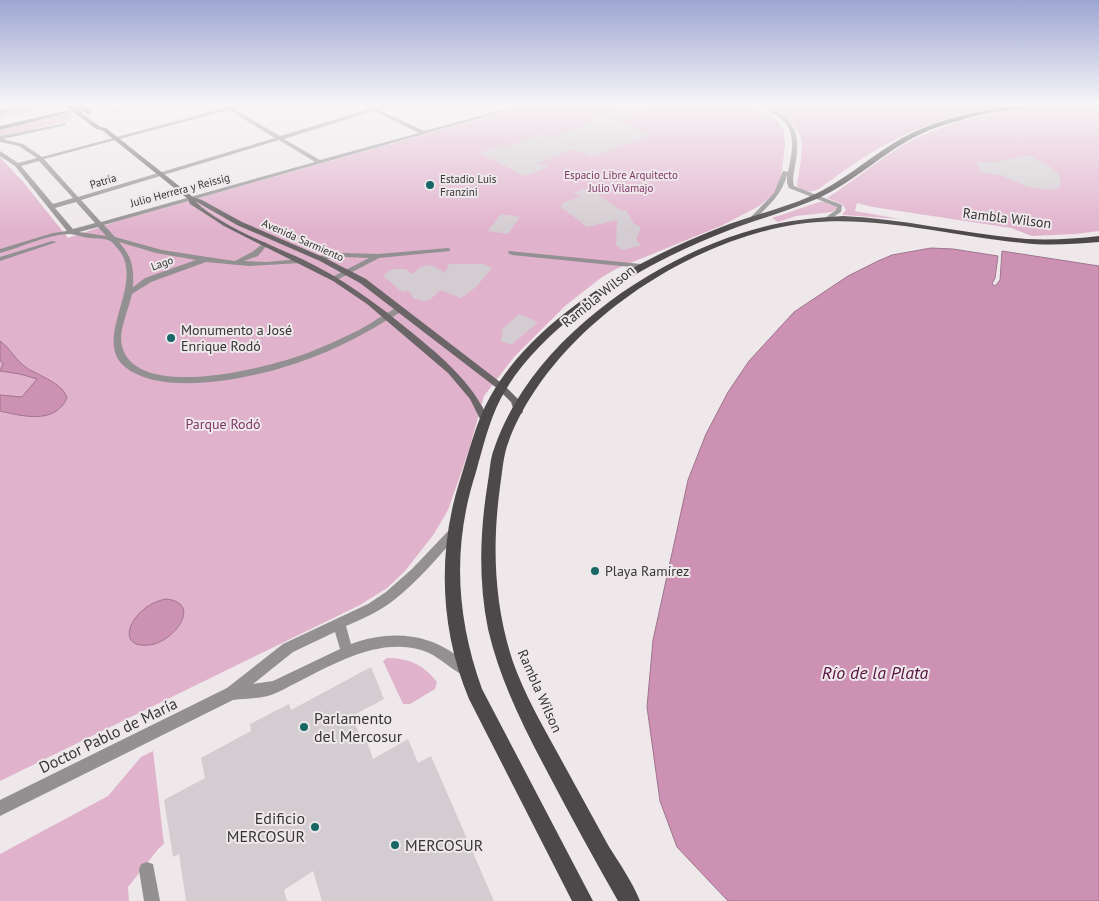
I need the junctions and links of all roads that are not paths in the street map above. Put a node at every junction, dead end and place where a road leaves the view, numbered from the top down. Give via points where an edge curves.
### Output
1 (25, 147) edge
2 (86, 147) edge
3 (126, 147) edge
4 (249, 147) edge
5 (294, 147) edge
6 (373, 147) edge
7 (790, 147) edge
8 (796, 147) edge
9 (895, 147) edge
10 (0, 153) edge
11 (41, 159) junction
12 (319, 162) junction
13 (17, 166) junction
14 (161, 174) junction
15 (816, 197) junction
16 (192, 198) junction
17 (77, 199) junction
18 (51, 207) junction
19 (752, 219) junction
20 (827, 219) junction
21 (98, 224) junction
22 (72, 232) junction
23 (111, 239) junction
24 (1099, 239) edge
25 (264, 244) junction
26 (448, 250) dead end
27 (0, 251) edge
28 (512, 253) dead end
29 (378, 256) junction
30 (207, 258) junction
31 (318, 258) junction
32 (0, 259) edge
33 (301, 261) junction
34 (234, 262) junction
35 (641, 266) junction
36 (347, 272) junction
37 (335, 279) junction
38 (128, 293) junction
39 (401, 309) junction
40 (387, 316) junction
41 (502, 387) junction
42 (518, 412) junction
43 (485, 421) junction
44 (454, 532) junction
45 (339, 623) junction
46 (347, 652) junction
47 (467, 670) junction
48 (232, 693) junction
49 (0, 808) edge
50 (147, 870) dead end
51 (152, 901) edge
52 (583, 901) edge
53 (630, 901) edge

1 - 11 street
2 - 11 street
3 - 14 street, Avenida Sarmiento
4 - 14 street, Patria
5 - 12 street
6 - 12 street, Julio Herrera y Reissig
7 - 19 street via 782,187
8 - 15 street via 791,187
9 - 15 main road, Rambla Wilson
10 - 13 street
11 - 13 street
11 - 17 street
12 - 16 street, Julio Herrera y Reissig
13 - 18 street
14 - 16 street, Avenida Sarmiento
14 - 17 street, Patria
15 - 19 main road, Rambla Wilson
15 - 20 street via 840,206 839,211
16 - 21 street, Julio Herrera y Reissig
16 - 25 street, Avenida Sarmiento via 192,203 207,215
16 - 31 street, Avenida Sarmiento via 244,226
17 - 18 street, Patria
17 - 21 street
18 - 22 street
19 - 35 main road, Rambla Wilson
20 - 24 main road, Rambla Wilson via 874,219 1033,242
20 - 42 main road, Rambla Wilson via 778,226 728,241 675,264 638,286 596,318 560,352
21 - 22 street, Julio Herrera y Reissig
21 - 23 street
22 - 23 street
22 - 27 street, Julio Herrera y Reissig
22 - 32 street, Julio Herrera y Reissig via 60,240
23 - 30 street via 162,252
23 - 38 street via 126,254 130,267
25 - 33 street, Avenida Sarmiento
25 - 34 street via 255,254
26 - 29 street
28 - 35 street
29 - 31 street
29 - 36 street
30 - 34 street
30 - 38 street, Lago via 148,280
31 - 36 street, Avenida Sarmiento
33 - 34 street
33 - 37 street, Avenida Sarmiento
35 - 41 main road, Rambla Wilson via 591,297 517,367
36 - 37 street
36 - 39 street, Avenida Sarmiento
37 - 40 street, Avenida Sarmiento
38 - 40 street via 117,332 118,347 126,364 144,375 175,380 202,380 291,362 353,336
39 - 40 street
39 - 41 street, Avenida Sarmiento
40 - 43 street, Avenida Sarmiento via 464,383 477,401
41 - 42 street, Avenida Sarmiento via 515,401
41 - 43 main road, Rambla Wilson
42 - 53 main road, Rambla Wilson via 500,449 487,542 491,601 501,648 527,714
43 - 44 main road, Rambla Wilson
44 - 45 street, Doctor Pablo de María via 390,596
44 - 47 main road, Rambla Wilson via 453,587 459,640
45 - 46 street
45 - 48 street, Doctor Pablo de María via 288,648
46 - 47 street, Doctor Pablo de María via 373,642 398,639 430,647
46 - 48 street, Doctor Pablo de María via 269,688
47 - 52 main road, Rambla Wilson via 475,693
48 - 49 street, Doctor Pablo de María
50 - 51 street

